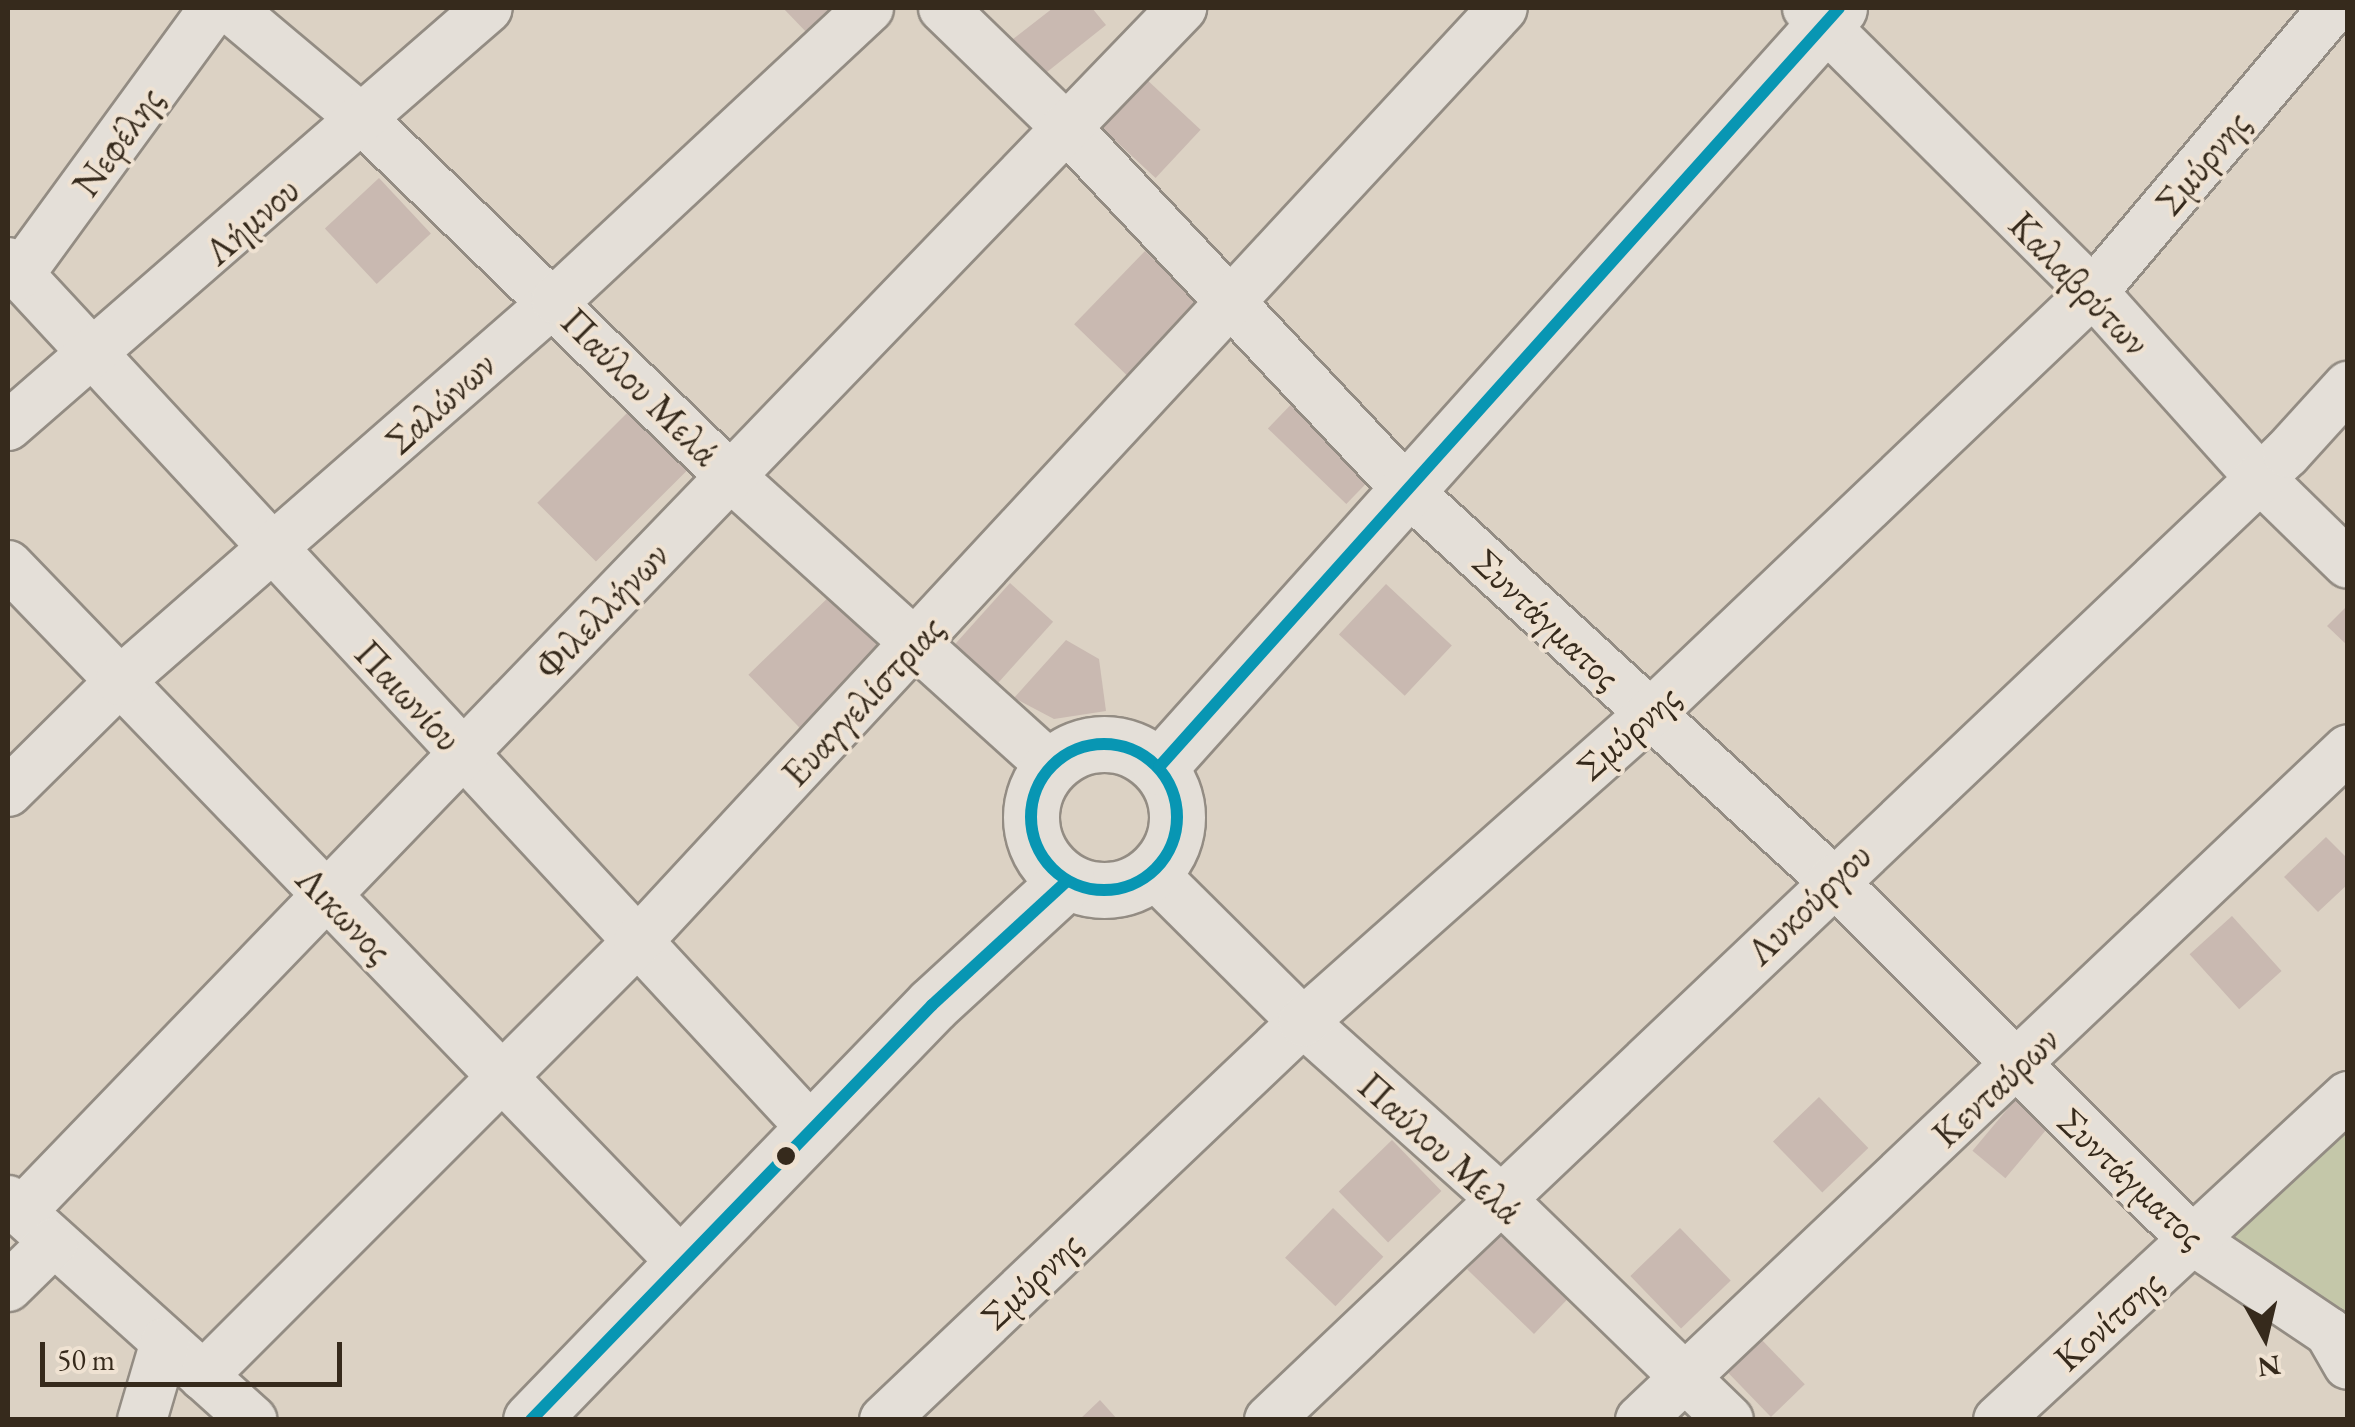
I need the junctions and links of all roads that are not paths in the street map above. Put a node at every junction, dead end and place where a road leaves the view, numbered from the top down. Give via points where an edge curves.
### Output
1 (214, 8) edge
2 (230, 8) edge
3 (488, 8) edge
4 (868, 8) edge
5 (944, 8) edge
6 (1182, 8) edge
7 (1503, 8) edge
8 (2333, 8) edge
9 (1823, 13) edge
10 (364, 121) junction
11 (1066, 128) junction
12 (13, 268) edge
13 (2093, 292) junction
14 (556, 300) junction
15 (1227, 303) junction
16 (95, 356) junction
17 (2348, 386) edge
18 (8, 426) edge
19 (730, 476) junction
20 (2259, 477) junction
21 (1406, 490) junction
22 (275, 550) junction
23 (2348, 564) edge
24 (8, 566) edge
25 (914, 644) junction
26 (120, 681) junction
27 (1650, 714) junction
28 (2348, 749) edge
29 (464, 754) junction
30 (1050, 765) junction
31 (1159, 768) junction
32 (8, 792) edge
33 (1154, 874) junction
34 (1832, 880) junction
35 (1068, 881) junction
36 (326, 895) junction
37 (638, 941) junction
38 (1302, 1022) junction
39 (2015, 1068) junction
40 (505, 1079) junction
41 (2348, 1096) edge
42 (811, 1128) junction
43 (1504, 1202) junction
44 (27, 1218) edge
45 (2195, 1242) junction
46 (682, 1262) junction
47 (8, 1287) edge
48 (166, 1342) junction
49 (2348, 1365) edge
50 (203, 1376) junction
51 (1685, 1378) junction
52 (142, 1420) edge
53 (252, 1420) edge
54 (530, 1420) edge
55 (884, 1420) edge
56 (1268, 1420) edge
57 (1640, 1420) edge
58 (1729, 1420) edge
59 (1998, 1420) edge

1 - 12 street, Νεφέλης
2 - 10 street, Παύλου Μελά
3 - 10 street, Λήμνου
4 - 14 street, Σαλώνων
5 - 11 street, Συντάγματος
6 - 11 street, Φιλελλήνων
7 - 15 street, Ευαγγελίστριας
8 - 13 street, Σμύρνης
9 - 13 street, Καλαβρύτων
9 - 21 street
10 - 14 street, Παύλου Μελά
10 - 16 street, Λήμνου
11 - 15 street, Συντάγματος
11 - 19 street, Φιλελλήνων
12 - 16 street, Παιωνίου
13 - 20 street, Καλαβρύτων
13 - 27 street, Σμύρνης
14 - 19 street, Παύλου Μελά
14 - 22 street, Σαλώνων
15 - 21 street, Συντάγματος
15 - 25 street, Ευαγγελίστριας
16 - 18 street, Λήμνου
16 - 22 street, Παιωνίου
17 - 20 street, Λυκούργου
19 - 25 street, Παύλου Μελά
19 - 29 street, Φιλελλήνων
20 - 23 street, Καλαβρύτων
20 - 34 street, Λυκούργου
21 - 27 street, Συντάγματος
21 - 31 street
22 - 26 street, Σαλώνων
22 - 29 street, Παιωνίου
24 - 26 street, Λικωνος
25 - 30 street, Παύλου Μελά
25 - 37 street, Ευαγγελίστριας
26 - 32 street, Σαλώνων
26 - 36 street, Λικωνος
27 - 34 street, Συντάγματος
27 - 38 street, Σμύρνης
28 - 39 street, Κενταύρων
29 - 36 street, Φιλελλήνων
29 - 37 street, Παιωνίου
30 - 31 street via 1070,751 1105,744 1140,752
30 - 35 street via 1032,794 1030,828 1042,859
31 - 33 street via 1171,786 1176,827
33 - 35 street via 1106,891
33 - 38 street, Παύλου Μελά
34 - 39 street, Συντάγματος
34 - 43 street, Λυκούργου
35 - 42 street
36 - 40 street, Λικωνος
36 - 44 street, Φιλελλήνων
37 - 40 street, Ευαγγελίστριας
37 - 42 street, Παιωνίου
38 - 43 street, Παύλου Μελά
38 - 55 street, Σμύρνης
39 - 45 street, Συντάγματος
39 - 51 street, Κενταύρων
40 - 46 street, Λικωνος
40 - 50 street, Ευαγγελίστριας
41 - 45 street, Κονίτσης
42 - 46 street
43 - 51 street, Παύλου Μελά
43 - 56 street, Λυκούργου
44 - 47 street, Φιλελλήνων
44 - 48 street
45 - 49 street, Συντάγματος via 2329,1332
45 - 59 street, Κονίτσης
46 - 54 street
48 - 50 street
48 - 52 street
50 - 53 street
51 - 57 street, Κενταύρων
51 - 58 street, Παύλου Μελά

